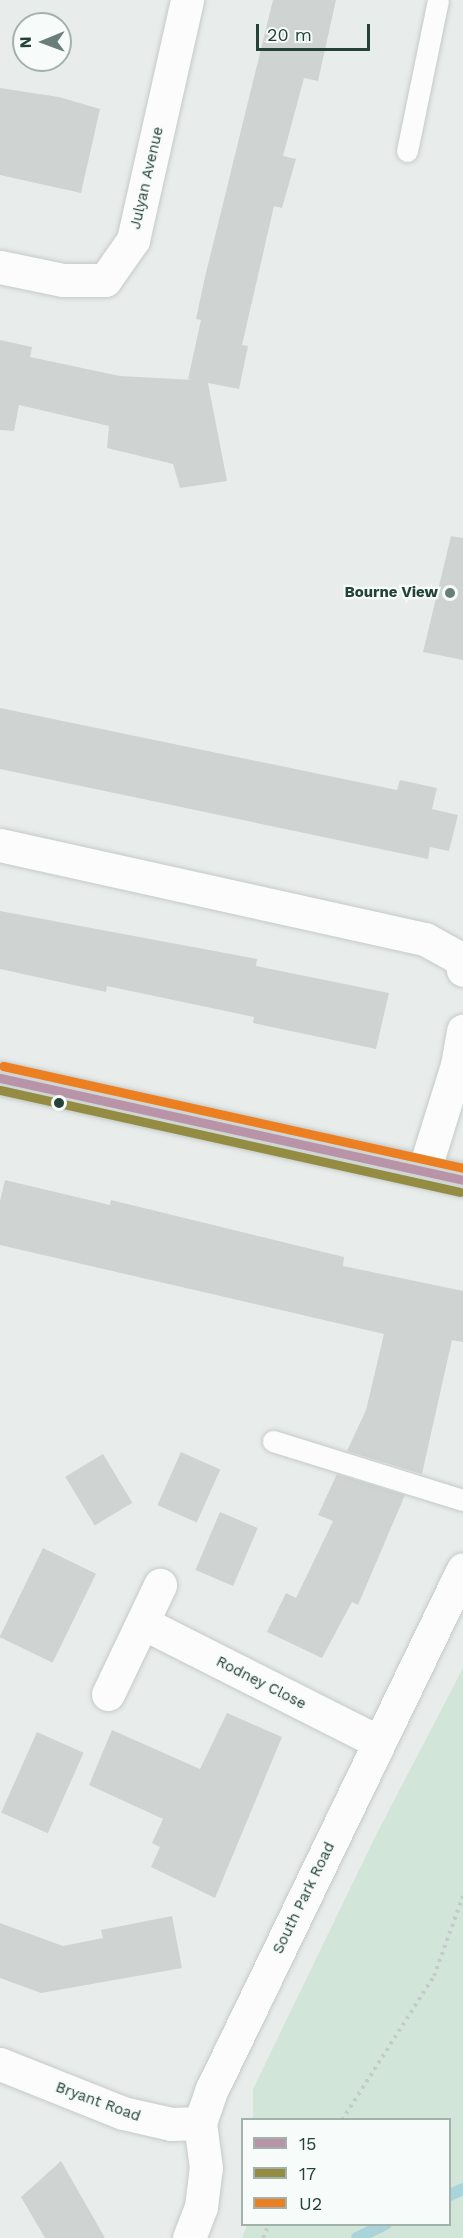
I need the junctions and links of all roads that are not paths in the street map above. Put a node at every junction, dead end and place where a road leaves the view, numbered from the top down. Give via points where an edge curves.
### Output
1 (187, 0) edge
2 (438, 0) edge
3 (407, 151) dead end
4 (0, 267) edge
5 (0, 845) edge
6 (462, 962) edge
7 (463, 1032) edge
8 (460, 1065) edge
9 (0, 1078) edge
10 (424, 1171) junction
11 (463, 1180) edge
12 (273, 1441) dead end
13 (463, 1500) edge
14 (463, 1569) edge
15 (160, 1585) dead end
16 (142, 1623) junction
17 (108, 1694) dead end
18 (379, 1742) junction
19 (0, 2064) edge
20 (200, 2123) junction
21 (189, 2238) edge

1 - 4 street, Julyan Avenue via 133,240 122,256 105,280 63,280
2 - 3 lane
5 - 6 street via 425,939
7 - 8 street
8 - 10 street
9 - 10 main road
10 - 11 main road
12 - 13 lane
14 - 18 street, South Park Road
15 - 16 street
16 - 17 street
16 - 18 street, Rodney Close
18 - 20 street, South Park Road via 212,2089
19 - 20 street, Bryant Road via 123,2114 171,2124
20 - 21 street, South Park Road via 206,2168 201,2207

